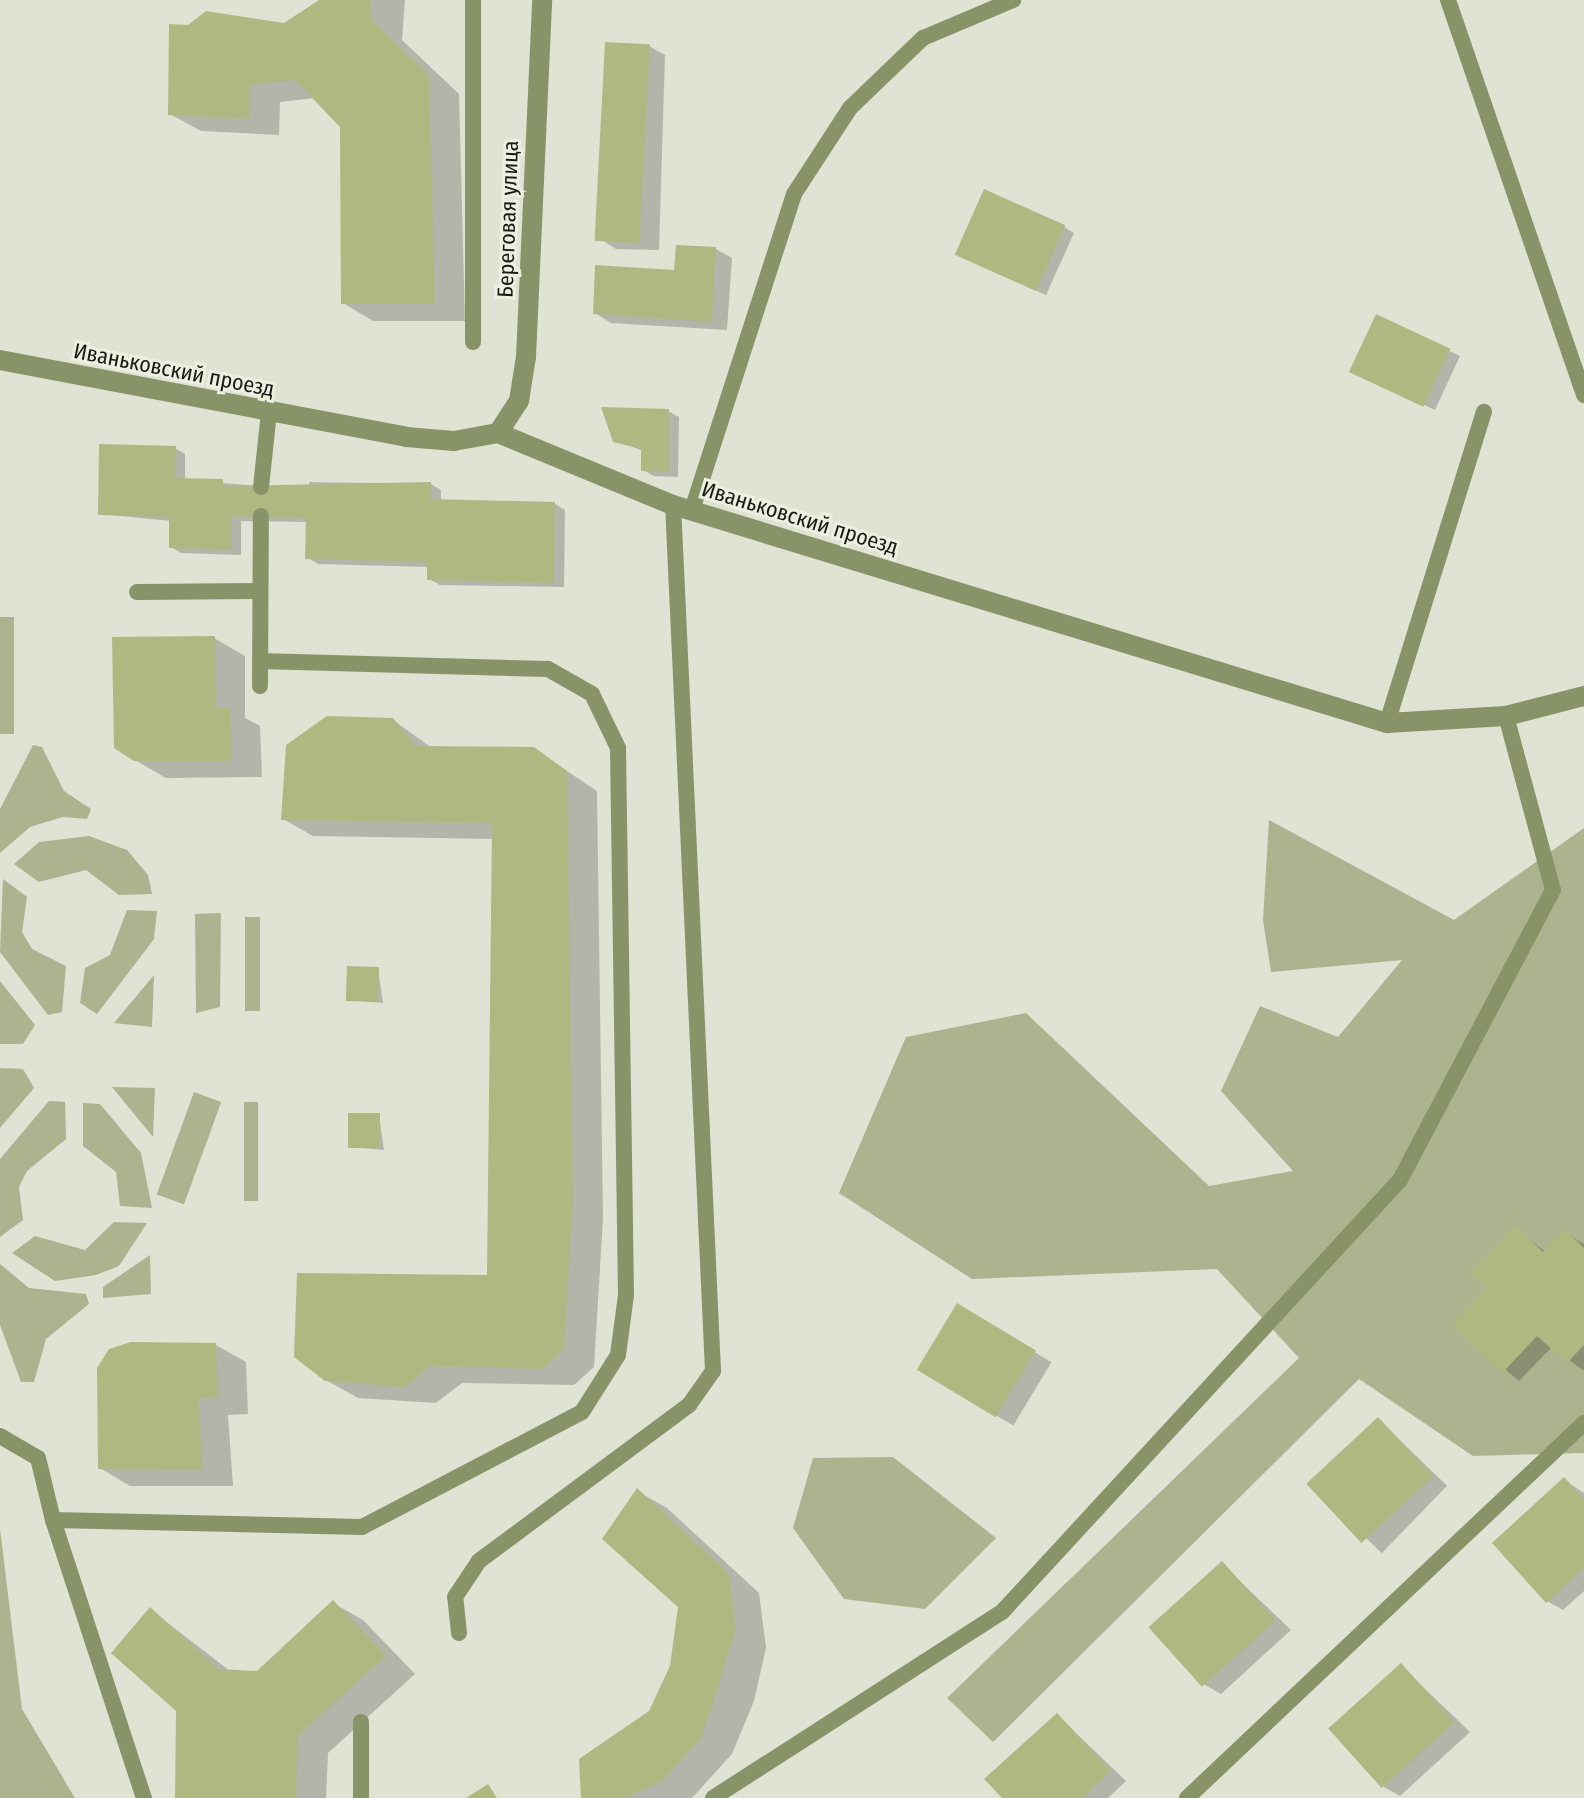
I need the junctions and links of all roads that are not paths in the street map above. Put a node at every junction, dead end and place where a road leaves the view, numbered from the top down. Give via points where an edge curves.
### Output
1 (473, 0) edge
2 (542, 0) edge
3 (1013, 0) edge
4 (1448, 0) edge
5 (473, 342) dead end
6 (0, 360) edge
7 (1584, 395) edge
8 (269, 412) junction
9 (1484, 412) dead end
10 (498, 433) junction
11 (261, 487) dead end
12 (682, 508) junction
13 (261, 516) dead end
14 (260, 591) junction
15 (137, 592) dead end
16 (260, 661) junction
17 (260, 686) dead end
18 (1584, 696) edge
19 (1506, 716) junction
20 (1387, 723) junction
21 (1584, 1423) edge
22 (0, 1436) edge
23 (53, 1520) junction
24 (459, 1633) dead end
25 (361, 1722) dead end
26 (144, 1798) edge
27 (361, 1798) edge
28 (713, 1798) edge
29 (1187, 1798) edge

1 - 5 lane
2 - 10 street, Береговая улица via 526,357 519,401
3 - 12 lane via 923,38 850,108 794,194
4 - 7 lane
6 - 8 street, Иваньковский проезд
8 - 10 street, Иваньковский проезд via 406,437 454,441
8 - 11 lane
9 - 20 lane
10 - 12 street, Иваньковский проезд
12 - 20 street, Иваньковский проезд
12 - 24 lane via 713,1371 689,1405 479,1561 455,1597
13 - 14 lane
14 - 15 lane
14 - 16 lane
16 - 17 lane
16 - 23 lane via 548,669 592,694 618,748 626,1295 618,1355 582,1412 362,1527
18 - 19 street, Иваньковский проезд
19 - 20 street, Иваньковский проезд
19 - 28 lane via 1553,890 1400,1180 1002,1612
21 - 29 lane
22 - 23 lane via 38,1458
23 - 26 lane
25 - 27 lane

